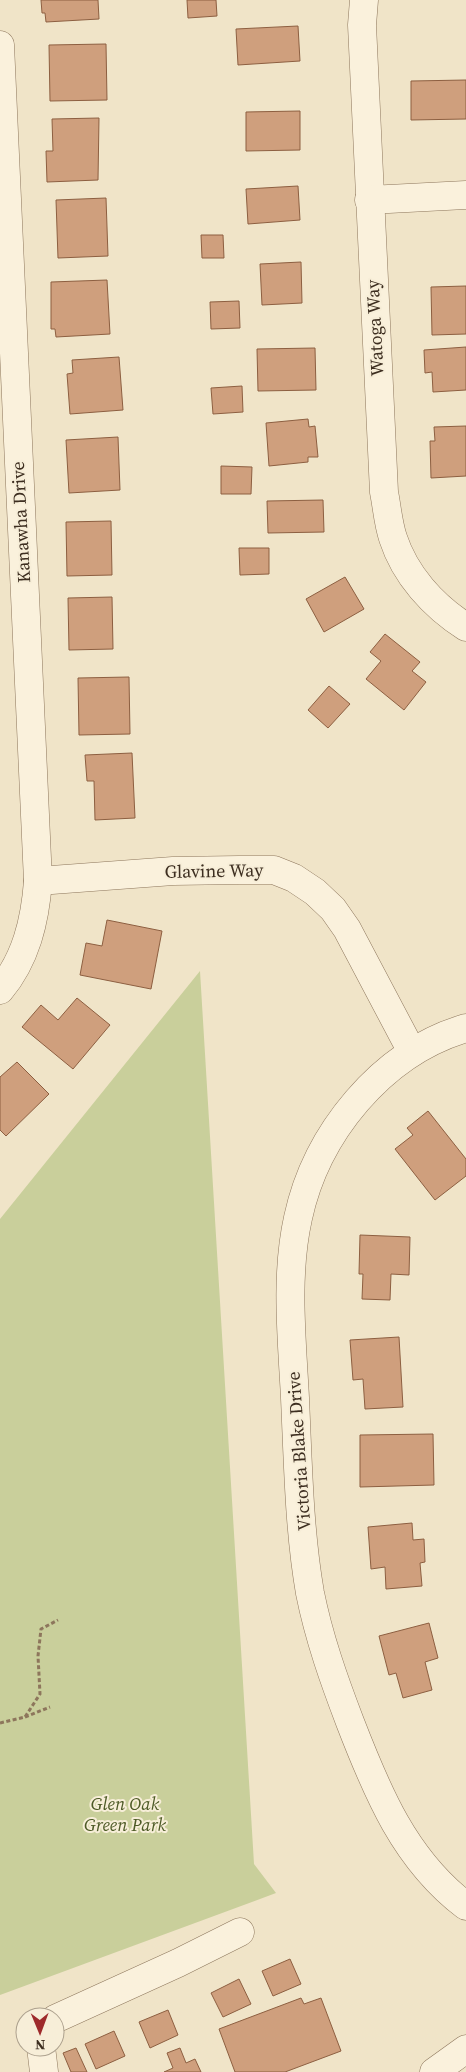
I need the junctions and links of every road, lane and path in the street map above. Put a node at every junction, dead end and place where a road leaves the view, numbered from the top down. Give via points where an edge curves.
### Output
1 (364, 0) edge
2 (0, 45) edge
3 (466, 195) edge
4 (369, 200) junction
5 (466, 626) edge
6 (38, 881) junction
7 (0, 990) edge
8 (466, 1028) edge
9 (412, 1052) junction
10 (58, 1620) dead end
11 (50, 1706) dead end
12 (24, 1717) junction
13 (0, 1723) edge
14 (466, 1906) edge
15 (240, 1932) dead end
16 (65, 2014) edge
17 (466, 2049) edge
18 (42, 2057) edge
19 (44, 2072) edge
20 (434, 2072) edge

1 - 4 street, Watoga Way via 362,24
2 - 6 street, Kanawha Drive
3 - 4 street
4 - 5 street, Watoga Way via 384,492 393,538 432,602
6 - 7 street, Kanawha Drive via 36,914 24,951
6 - 9 street, Glavine Way via 173,871 239,870 274,870 294,878 333,909 347,929
8 - 9 street, Victoria Blake Drive
9 - 14 street, Victoria Blake Drive via 358,1100 336,1128 320,1154 298,1217 291,1284 299,1469 310,1593 329,1668 369,1771 390,1815 425,1867 447,1892
10 - 12 path via 41,1629 38,1656 40,1694
11 - 12 path
12 - 13 path
15 - 16 street
17 - 20 street
18 - 19 street

